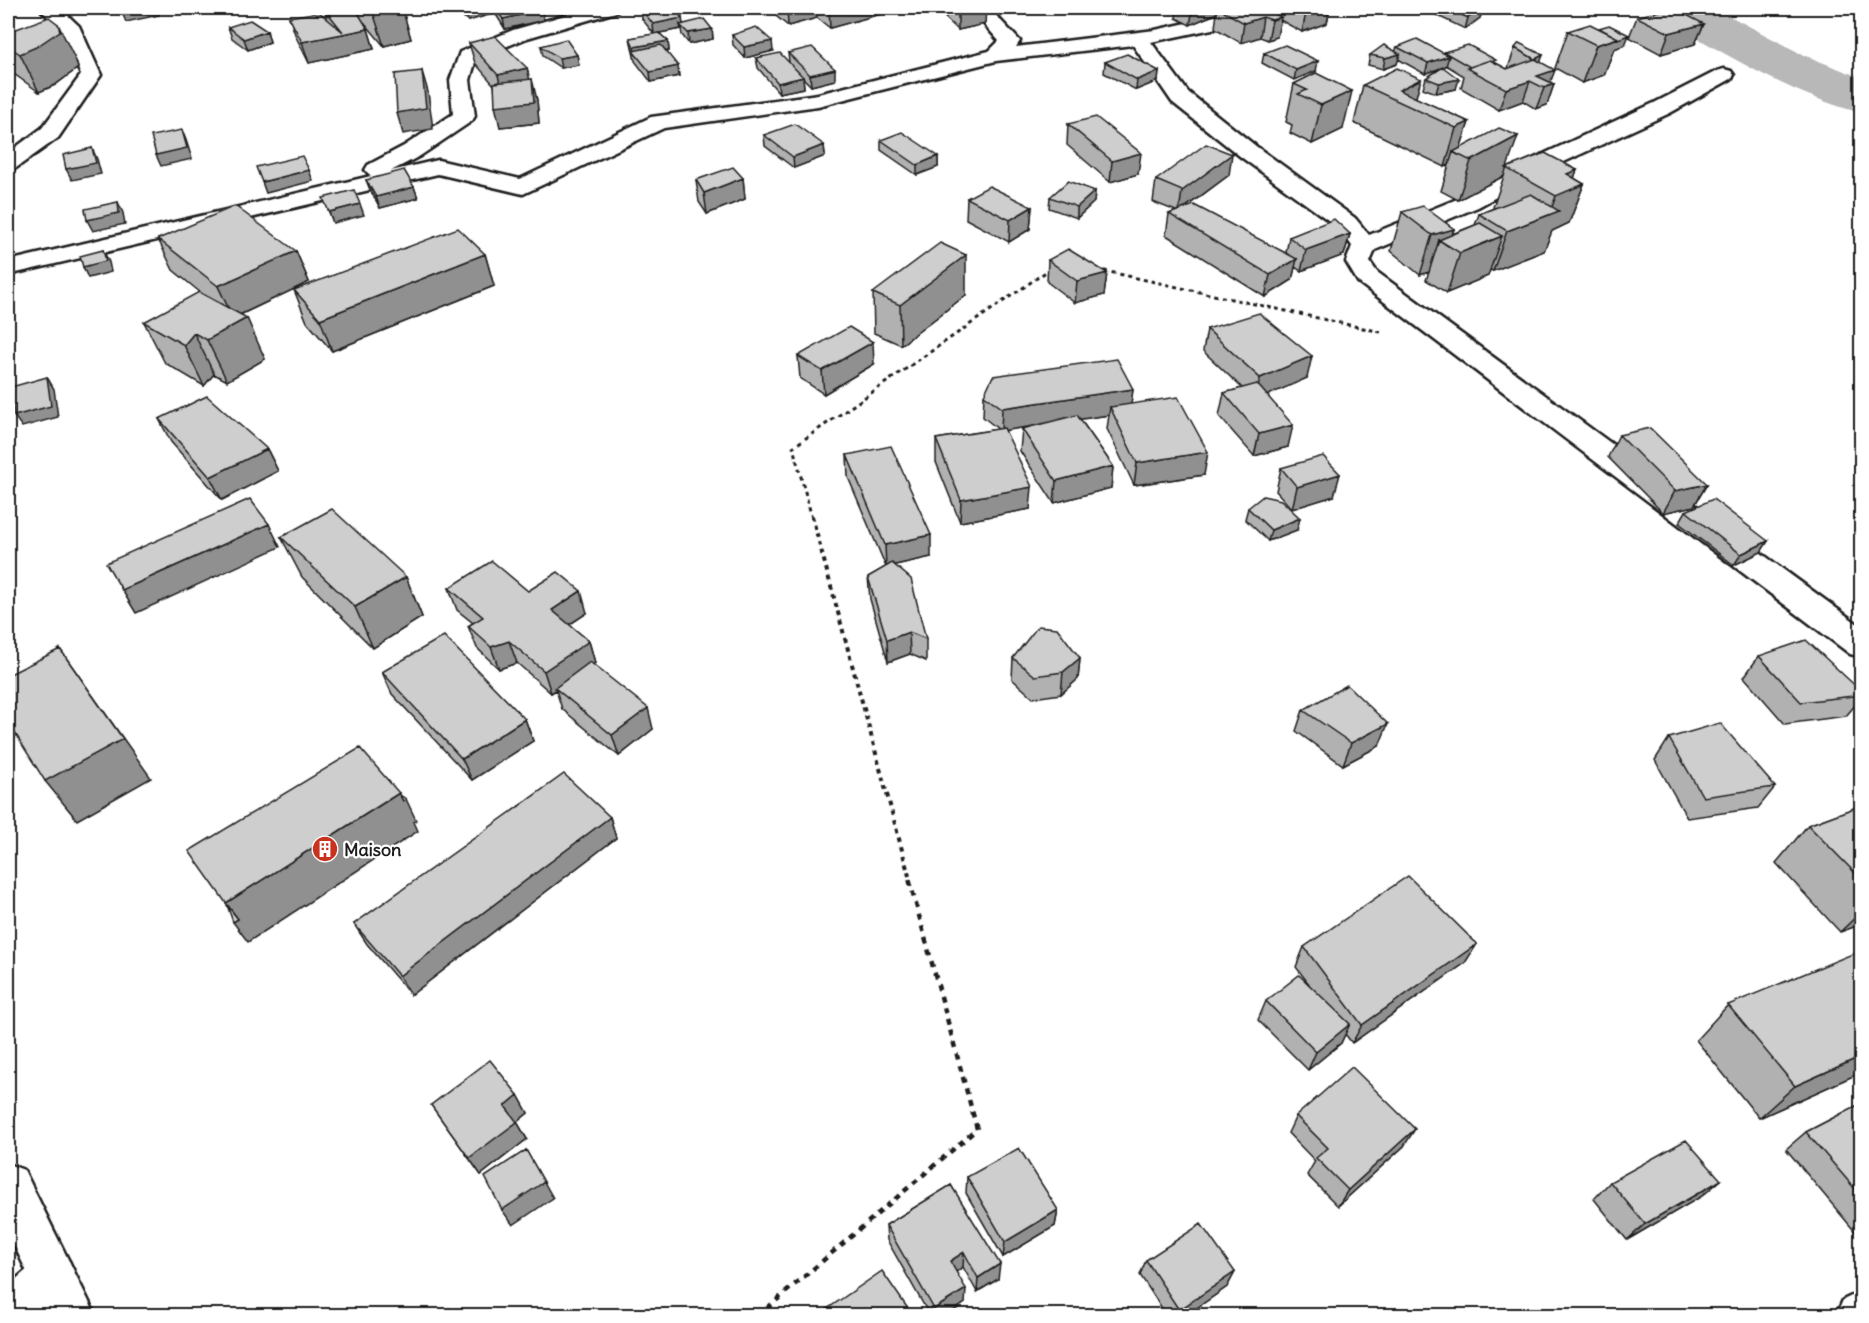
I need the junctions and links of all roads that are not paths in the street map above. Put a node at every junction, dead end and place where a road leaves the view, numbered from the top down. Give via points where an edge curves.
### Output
1 (50, 8) edge
2 (609, 8) edge
3 (979, 8) edge
4 (1257, 8) edge
5 (1138, 38) junction
6 (996, 54) junction
7 (1724, 75) dead end
8 (8, 163) edge
9 (337, 191) junction
10 (1364, 246) junction
11 (8, 268) edge
12 (1862, 645) edge
13 (8, 1186) edge
14 (63, 1296) edge
15 (8, 1316) edge

1 - 8 street via 69,26 91,75 50,133
2 - 9 street via 520,34 467,56 460,80 464,116 412,151
3 - 6 street via 1010,41
4 - 5 street via 1210,24
5 - 6 street
5 - 10 street via 1180,97 1347,224
6 - 9 street via 818,100 659,122 523,187 438,167
7 - 10 street via 1470,202
9 - 11 street
10 - 12 street via 1358,262 1367,277
13 - 14 street
14 - 15 street

